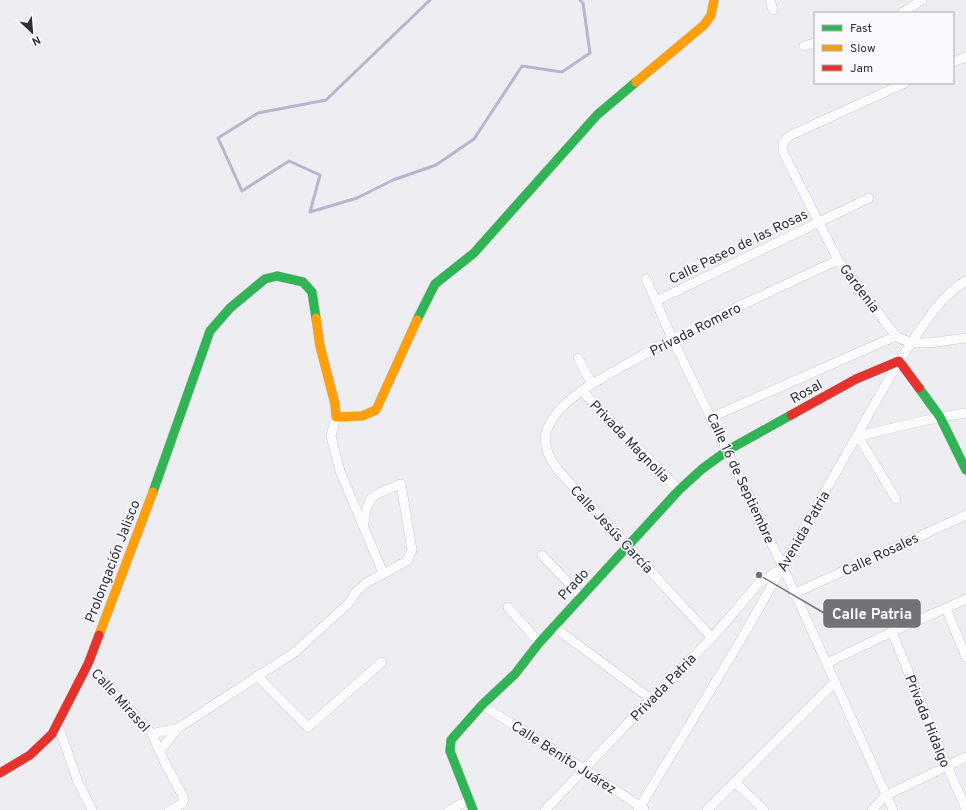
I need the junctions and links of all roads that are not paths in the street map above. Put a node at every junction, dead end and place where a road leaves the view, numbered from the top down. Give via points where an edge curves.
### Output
1 (714, 0) edge
2 (770, 0) edge
3 (922, 0) edge
4 (773, 10) dead end
5 (904, 12) edge
6 (814, 43) edge
7 (804, 46) dead end
8 (966, 57) edge
9 (954, 62) edge
10 (903, 84) edge
11 (869, 198) dead end
12 (819, 224) junction
13 (838, 260) junction
14 (646, 279) dead end
15 (966, 281) edge
16 (656, 301) junction
17 (896, 336) junction
18 (672, 338) junction
19 (966, 338) edge
20 (912, 343) junction
21 (578, 358) dead end
22 (900, 361) junction
23 (592, 384) junction
24 (582, 391) junction
25 (559, 411) joint
26 (966, 413) edge
27 (336, 417) junction
28 (712, 417) junction
29 (940, 417) junction
30 (858, 436) junction
31 (728, 450) junction
32 (966, 470) edge
33 (679, 490) junction
34 (896, 499) dead end
35 (966, 514) edge
36 (364, 523) junction
37 (628, 547) junction
38 (542, 555) dead end
39 (783, 567) junction
40 (383, 573) junction
41 (794, 594) junction
42 (581, 596) junction
43 (966, 599) edge
44 (508, 607) dead end
45 (946, 608) junction
46 (554, 627) junction
47 (892, 632) junction
48 (712, 638) junction
49 (539, 643) junction
50 (966, 656) edge
51 (382, 662) dead end
52 (827, 663) junction
53 (88, 664) junction
54 (257, 676) junction
55 (835, 682) junction
56 (650, 699) junction
57 (482, 705) junction
58 (58, 725) junction
59 (178, 728) junction
60 (152, 734) junction
61 (160, 751) junction
62 (966, 757) edge
63 (946, 766) junction
64 (584, 769) junction
65 (0, 773) edge
66 (735, 782) junction
67 (885, 796) junction
68 (469, 800) junction
69 (641, 809) edge
70 (966, 809) edge
71 (92, 810) edge
72 (169, 810) edge
73 (449, 810) edge
74 (473, 810) edge
75 (545, 810) edge
76 (707, 810) edge
77 (764, 810) edge
78 (872, 810) edge
79 (893, 810) edge

1 - 27 street via 711,15 704,25 597,115 474,252 435,284 376,410 357,417
2 - 4 street
3 - 5 street
6 - 7 street
8 - 9 street
10 - 12 street, Calle Paseo de las Rosas via 789,136 783,143 783,152
11 - 12 street
12 - 13 street, Gardenia
12 - 16 street, Calle Paseo de las Rosas
13 - 17 street, Gardenia
13 - 18 street, Privada Romero
14 - 16 street, Calle 16 de Septiembre
15 - 20 street, Avenida Patria via 944,300
16 - 18 street, Calle 16 de Septiembre
17 - 20 street, Gardenia
17 - 28 street
18 - 23 street, Privada Romero
18 - 28 street, Calle 16 de Septiembre
19 - 20 street
20 - 22 street, Avenida Patria
21 - 23 street
22 - 29 street
22 - 30 street, Avenida Patria
22 - 31 street, Rosal via 856,379
23 - 24 street, Privada Romero
24 - 25 street, Privada Romero
24 - 33 street, Privada Magnolia
25 - 37 street, Calle Jesús García via 549,423 545,436 545,449 550,460
26 - 29 street
27 - 36 street via 331,436 340,471 355,510
27 - 53 street, Prolongación Jalisco via 320,346 312,292 304,282 277,276 265,279 230,308 210,331 147,509
28 - 31 street, Calle 16 de Septiembre
29 - 30 street
29 - 32 street
30 - 34 street
30 - 39 street, Avenida Patria
31 - 33 street, Prado
31 - 39 street, Calle 16 de Septiembre
33 - 37 street, Prado
35 - 41 street, Calle Rosales
36 - 40 street
36 - 40 street via 369,500 376,494 401,484 412,550 407,561
37 - 42 street, Prado
37 - 48 street, Calle Jesús García
38 - 42 street
39 - 41 street, Calle 16 de Septiembre
39 - 48 street, Privada Patria via 758,584
39 - 69 street, Avenida Patria
40 - 54 street via 366,583 348,604 295,652
41 - 52 street, Calle 16 de Septiembre
42 - 46 street, Prado
43 - 45 street
44 - 49 street
45 - 47 street
45 - 50 street
46 - 49 street, Prado
46 - 56 street
47 - 52 street
47 - 63 street, Privada Hidalgo
48 - 56 street, Privada Patria
49 - 57 street, Prado via 514,674
51 - 54 street via 308,727
52 - 55 street, Calle 16 de Septiembre
53 - 58 street, Prolongación Jalisco
53 - 60 street, Calle Mirasol
54 - 59 street
55 - 66 street
55 - 67 street, Calle 16 de Septiembre
56 - 64 street, Privada Patria
57 - 64 street, Calle Benito Juárez
57 - 68 street, Prado via 455,734 450,746 451,757
58 - 65 street, Prolongación Jalisco via 44,744
58 - 71 street via 78,782
59 - 60 street
59 - 61 street
60 - 61 street, Calle Mirasol
61 - 72 street, Calle Mirasol via 183,795 184,802
62 - 63 street
63 - 67 street
63 - 70 street, Privada Hidalgo
64 - 69 street, Calle Benito Juárez
64 - 75 street, Privada Patria
66 - 76 street
66 - 77 street
67 - 78 street
67 - 79 street, Calle 16 de Septiembre
68 - 73 street
68 - 74 street

